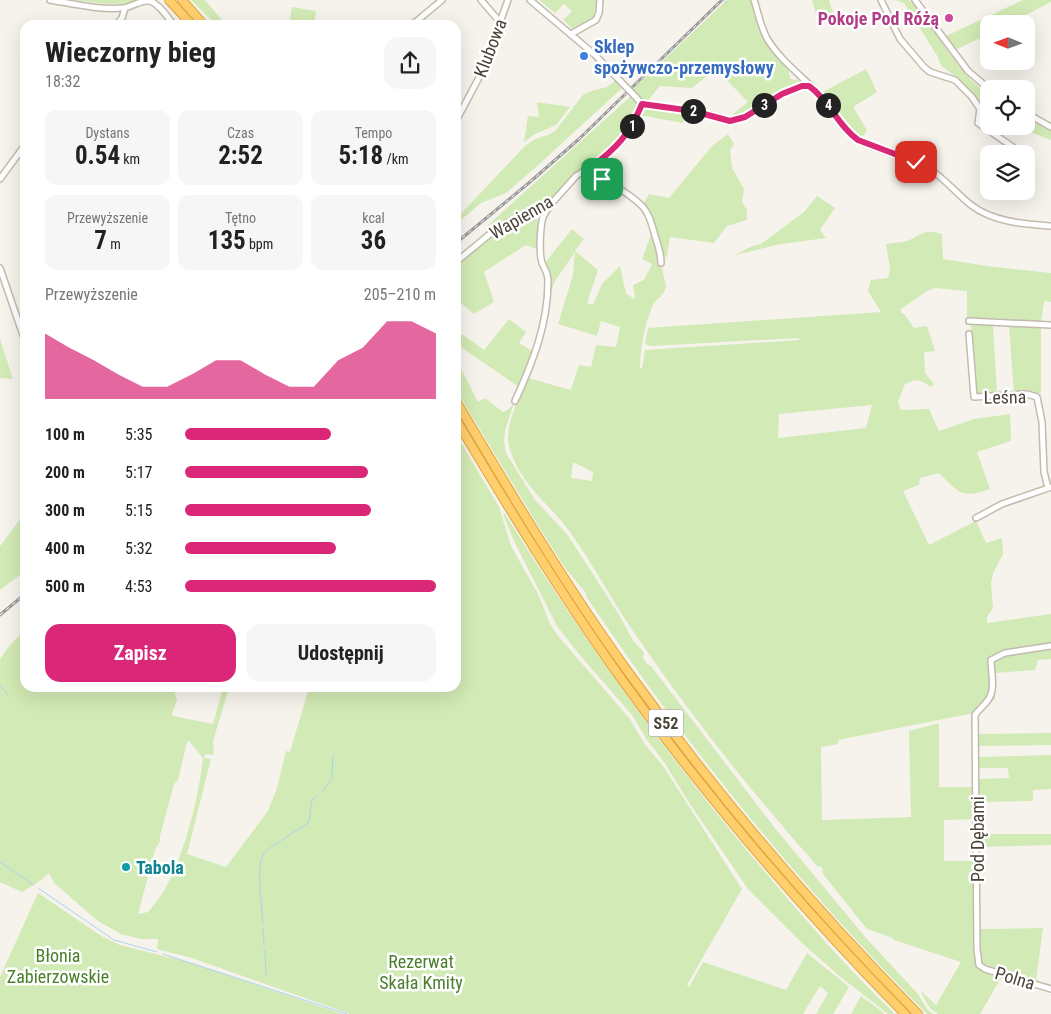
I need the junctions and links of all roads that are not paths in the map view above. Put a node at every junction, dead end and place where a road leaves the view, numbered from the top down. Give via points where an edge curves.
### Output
1 (50, 0) edge
2 (169, 0) edge
3 (182, 0) edge
4 (442, 0) edge
5 (482, 0) edge
6 (508, 0) edge
7 (530, 0) edge
8 (600, 0) edge
9 (754, 0) edge
10 (881, 0) edge
11 (915, 0) edge
12 (125, 8) junction
13 (120, 20) edge
14 (170, 20) edge
15 (187, 20) edge
16 (200, 20) edge
17 (418, 20) edge
18 (500, 22) junction
19 (571, 34) junction
20 (980, 81) edge
21 (809, 86) junction
22 (642, 104) junction
23 (461, 111) edge
24 (1035, 118) edge
25 (1051, 127) edge
26 (1010, 145) edge
27 (20, 152) edge
28 (590, 168) junction
29 (0, 179) edge
30 (551, 204) junction
31 (535, 211) junction
32 (543, 218) junction
33 (1051, 226) edge
34 (461, 258) edge
35 (661, 262) dead end
36 (0, 268) edge
37 (969, 321) dead end
38 (1051, 325) edge
39 (20, 326) edge
40 (969, 334) dead end
41 (515, 401) dead end
42 (461, 409) edge
43 (461, 428) edge
44 (1049, 487) edge
45 (976, 518) dead end
46 (1051, 646) edge
47 (979, 965) joint
48 (1051, 989) edge
49 (905, 1014) edge
50 (918, 1014) edge

1 - 12 street via 95,8
2 - 15 highway
3 - 16 highway
4 - 17 street
5 - 18 street
6 - 18 street, Klubowa
7 - 19 street
8 - 19 street via 596,20
9 - 21 street via 767,38
10 - 26 street via 900,39 924,67 955,80 963,87 980,109 978,123
11 - 20 street via 968,71
12 - 13 street
12 - 14 street via 150,1
18 - 23 street, Klubowa via 482,70
19 - 22 street, bridge
21 - 22 street via 782,94 745,117 730,121 693,111
21 - 33 street via 850,135 932,171 975,208 1017,223
22 - 28 street, Wapienna via 622,141
24 - 25 street
27 - 29 street
28 - 30 street, Wapienna via 576,176
28 - 35 street via 644,208
30 - 31 street, Wapienna
30 - 32 street
31 - 32 street
31 - 34 street, Wapienna via 496,229
32 - 41 street via 542,263 548,280 544,320 534,359
36 - 39 street
37 - 38 street
40 - 44 street, Leśna via 974,397 1027,394 1037,397 1042,422 1044,472
42 - 50 highway, S52 via 552,559 658,712 780,864
43 - 49 highway, S52 via 549,572 668,742 808,911
44 - 45 street, Leśna via 1002,504
46 - 47 street, Pod Dębami via 1005,653 991,660 992,692 975,715
47 - 48 street, Polna

